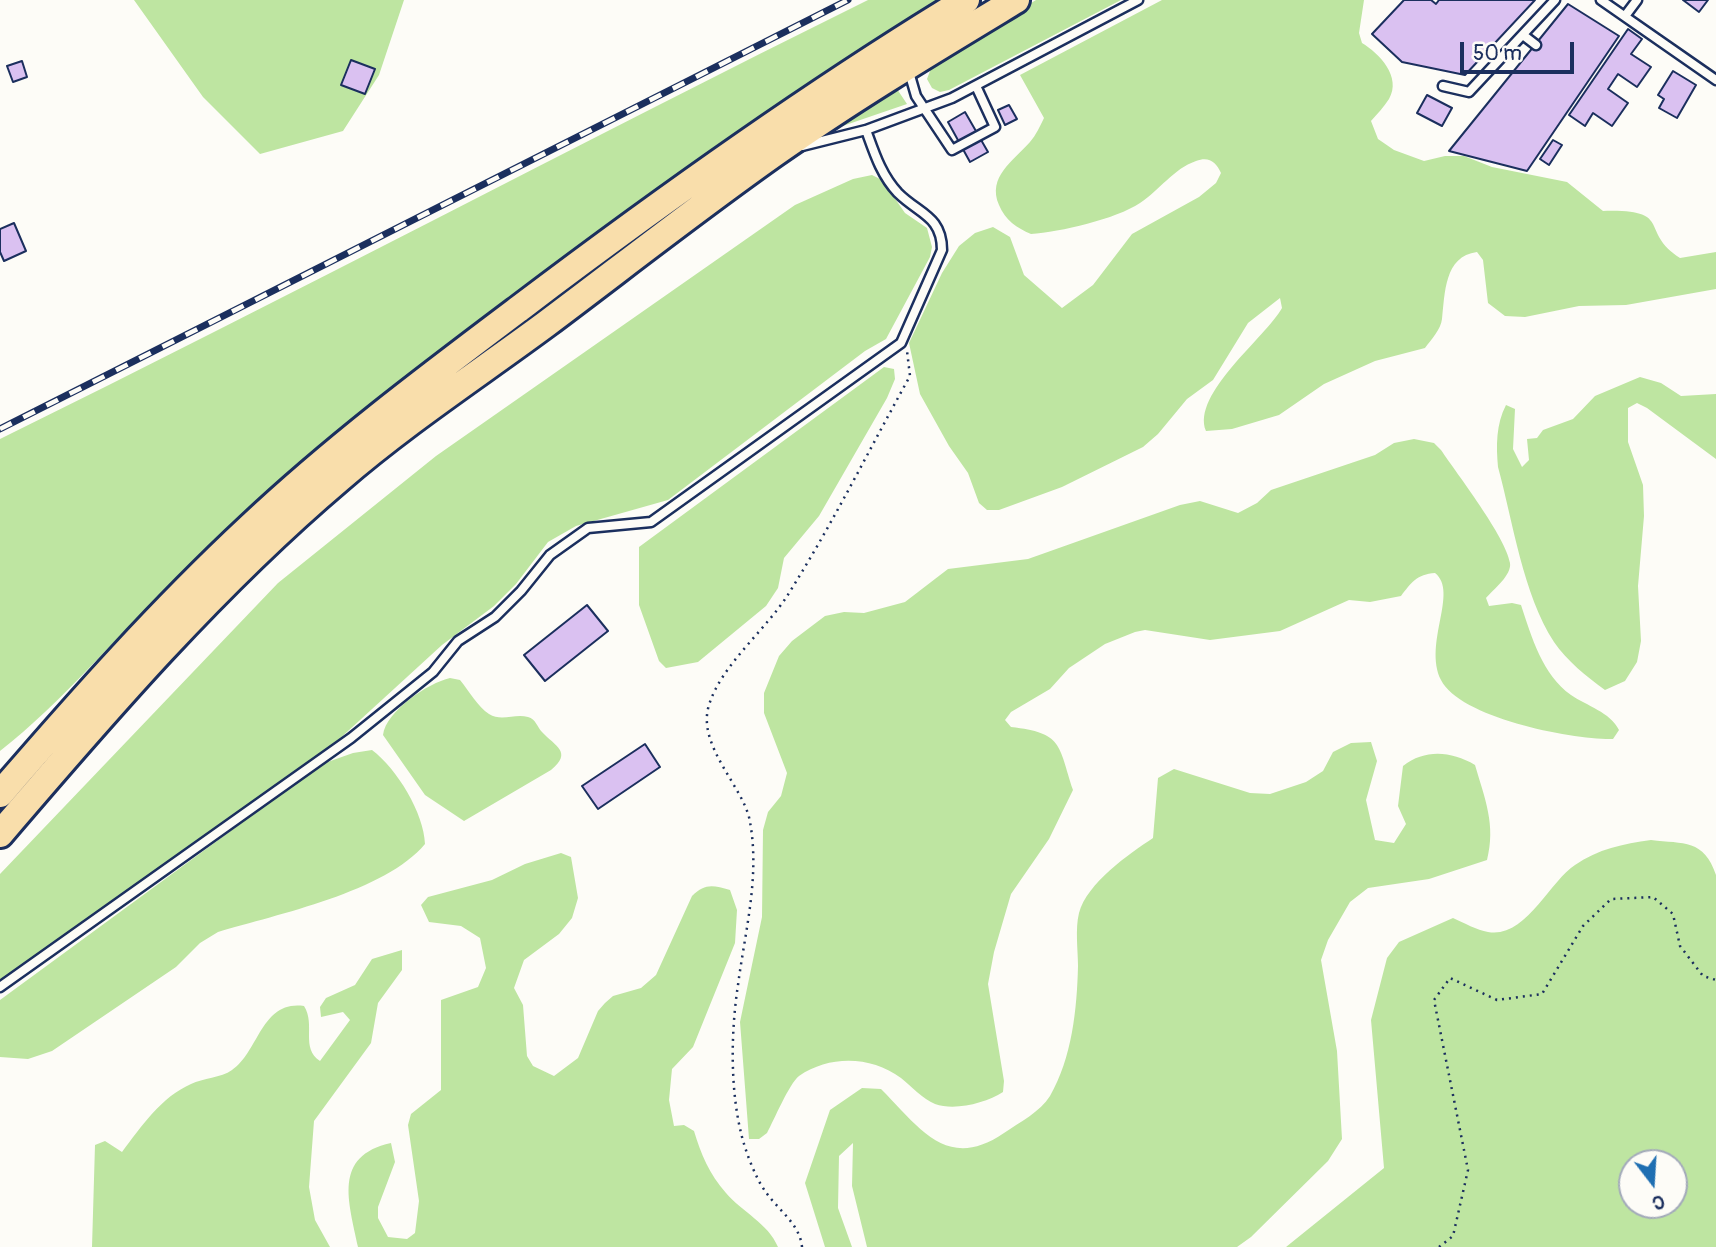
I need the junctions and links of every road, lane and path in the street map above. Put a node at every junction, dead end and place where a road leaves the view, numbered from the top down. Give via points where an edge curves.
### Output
1 (966, 0) edge
2 (1016, 0) edge
3 (1138, 0) edge
4 (1555, 0) edge
5 (1601, 0) edge
6 (1637, 0) edge
7 (1625, 16) junction
8 (1522, 35) junction
9 (903, 38) junction
10 (1536, 45) dead end
11 (907, 65) junction
12 (1716, 80) edge
13 (976, 86) junction
14 (1443, 86) dead end
15 (924, 109) junction
16 (866, 130) junction
17 (768, 143) junction
18 (901, 342) junction
19 (0, 794) edge
20 (0, 834) edge
21 (1716, 980) edge
22 (0, 987) edge
23 (802, 1247) edge
24 (1439, 1247) edge

1 - 9 main road
2 - 11 main road
3 - 13 lane
4 - 8 lane
5 - 7 lane
6 - 7 lane
7 - 12 lane
8 - 10 lane
8 - 14 lane via 1469,92
9 - 11 lane
9 - 17 main road
11 - 15 lane via 910,83
11 - 17 main road
13 - 15 lane
13 - 15 lane via 995,128 952,150
15 - 16 lane
16 - 17 lane
16 - 18 lane via 882,172 942,235 942,250
17 - 19 main road via 626,227 324,460 249,527 120,657
17 - 20 main road via 537,331 416,416 338,479 191,619
18 - 22 lane via 651,522 588,528 550,555 495,617 458,640 433,672 351,738
18 - 23 path via 909,355 910,376 788,595 722,679 708,705 708,724 719,762 750,819 753,857 751,905 737,988 734,1083 741,1134 763,1189 801,1235
21 - 24 path via 1703,976 1680,946 1673,914 1653,897 1611,899 1583,926 1542,993 1497,1000 1450,978 1434,1000 1468,1170 1453,1236

